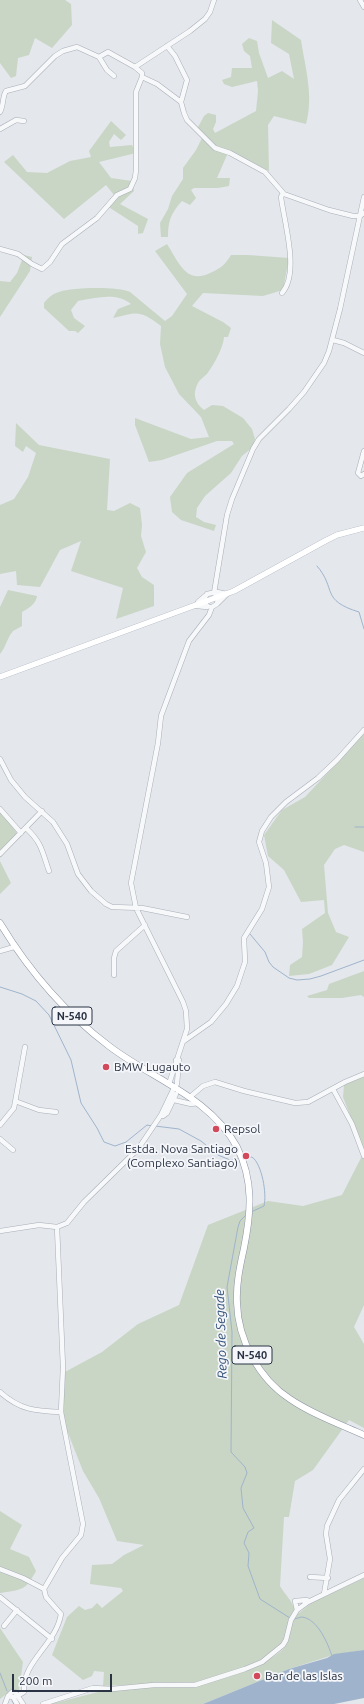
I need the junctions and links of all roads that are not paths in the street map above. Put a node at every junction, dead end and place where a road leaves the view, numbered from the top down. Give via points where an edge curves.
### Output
1 (214, 0) edge
2 (360, 0) edge
3 (364, 7) edge
4 (167, 46) junction
5 (99, 57) junction
6 (135, 67) junction
7 (114, 76) dead end
8 (142, 77) junction
9 (2, 95) edge
10 (182, 102) junction
11 (0, 112) edge
12 (24, 121) dead end
13 (0, 129) edge
14 (283, 193) junction
15 (364, 197) edge
16 (362, 214) edge
17 (0, 249) edge
18 (282, 293) dead end
19 (333, 340) junction
20 (364, 353) edge
21 (364, 451) edge
22 (364, 474) edge
23 (364, 528) edge
24 (227, 594) junction
25 (216, 595) junction
26 (205, 596) junction
27 (217, 604) junction
28 (196, 606) junction
29 (208, 606) junction
30 (0, 677) edge
31 (364, 730) edge
32 (0, 759) edge
33 (0, 809) edge
34 (42, 811) junction
35 (26, 828) junction
36 (21, 833) junction
37 (0, 854) edge
38 (49, 871) dead end
39 (136, 908) junction
40 (187, 917) dead end
41 (0, 923) edge
42 (145, 925) junction
43 (14, 946) junction
44 (0, 951) edge
45 (114, 975) dead end
46 (184, 1041) junction
47 (25, 1047) dead end
48 (176, 1060) junction
49 (364, 1074) edge
50 (174, 1087) junction
51 (333, 1089) junction
52 (190, 1097) junction
53 (174, 1100) junction
54 (15, 1101) junction
55 (198, 1102) junction
56 (56, 1112) dead end
57 (161, 1115) junction
58 (0, 1125) edge
59 (0, 1139) edge
60 (13, 1150) dead end
61 (364, 1156) edge
62 (57, 1227) junction
63 (0, 1231) edge
64 (0, 1392) edge
65 (61, 1412) junction
66 (364, 1435) edge
67 (364, 1469) edge
68 (0, 1569) edge
69 (364, 1575) edge
70 (310, 1577) dead end
71 (328, 1578) junction
72 (44, 1589) junction
73 (324, 1594) junction
74 (0, 1597) edge
75 (308, 1602) junction
76 (17, 1610) junction
77 (296, 1611) junction
78 (4, 1626) dead end
79 (52, 1639) junction
80 (8, 1696) junction
81 (17, 1696) junction
82 (6, 1704) edge
83 (17, 1704) edge
84 (23, 1704) edge
85 (43, 1704) edge

1 - 4 street via 205,19
2 - 3 street
4 - 6 street
4 - 10 street via 187,80
5 - 6 street via 108,52
5 - 7 street
5 - 9 street via 77,47 62,52 25,86 6,91
6 - 8 street via 142,73
8 - 10 street via 157,84
8 - 17 street via 136,92 136,170 130,188 117,195 97,218 62,244 42,269 18,254
9 - 11 street via 3,106
10 - 14 street via 187,120 215,148 265,172
12 - 13 street via 16,120
14 - 16 street via 329,210 353,216
14 - 18 street via 281,197 291,269
15 - 16 street
16 - 19 street
19 - 20 street
19 - 25 street via 324,363 304,392 253,448 227,515
21 - 22 street via 358,468 358,473 361,476
23 - 24 main road via 337,535
24 - 25 main road
24 - 27 street
25 - 26 street via 209,593
25 - 27 street
25 - 29 main road
26 - 28 street
26 - 29 street
27 - 29 street
28 - 29 main road
28 - 30 main road
29 - 39 street via 209,615 189,641 161,716 131,883
31 - 46 street via 318,778 286,802 262,831 259,842 266,863 269,887 262,909 244,938 245,962 237,986 211,1022
32 - 34 street via 25,797
33 - 36 street
34 - 35 street
34 - 39 street via 53,822 67,844 78,874 91,891 112,907
35 - 36 street
35 - 38 street via 42,846
36 - 37 street
39 - 40 street
39 - 42 street
41 - 43 highway, N-540
42 - 45 street via 116,951
42 - 46 street via 183,1002 187,1029
43 - 44 street
43 - 50 highway, N-540 via 42,983 80,1024 125,1058
46 - 48 street
47 - 54 street
48 - 50 street
48 - 50 street via 179,1060
49 - 51 street
50 - 52 highway, N-540
50 - 53 street
50 - 57 street
51 - 52 street via 308,1102 295,1103 244,1092 215,1082 203,1086
51 - 61 street via 352,1124
52 - 55 highway, N-540
53 - 55 street via 192,1104
53 - 57 street via 166,1113
54 - 56 street via 39,1110
54 - 58 street via 14,1108
55 - 66 highway, N-540 via 219,1122 236,1147 247,1174 250,1218 237,1284 237,1304 239,1320 249,1351 265,1377 288,1398
57 - 62 street via 133,1155 67,1222
59 - 60 street
62 - 63 street via 39,1225
62 - 65 street via 63,1367
64 - 65 street via 18,1406
65 - 72 street via 83,1524 79,1538 62,1558
67 - 71 street via 339,1500 327,1526 330,1559
68 - 72 street
69 - 73 street
70 - 71 street
71 - 73 street
72 - 79 street via 46,1597 61,1614
73 - 75 street
74 - 76 street
75 - 77 street
75 - 77 street via 295,1601
76 - 78 street
76 - 79 street
77 - 85 street via 283,1646 262,1662 245,1669 195,1685 93,1688
79 - 81 street via 30,1666 24,1678 24,1692
80 - 81 street via 12,1692
80 - 82 street
80 - 83 street via 13,1697
81 - 84 street

